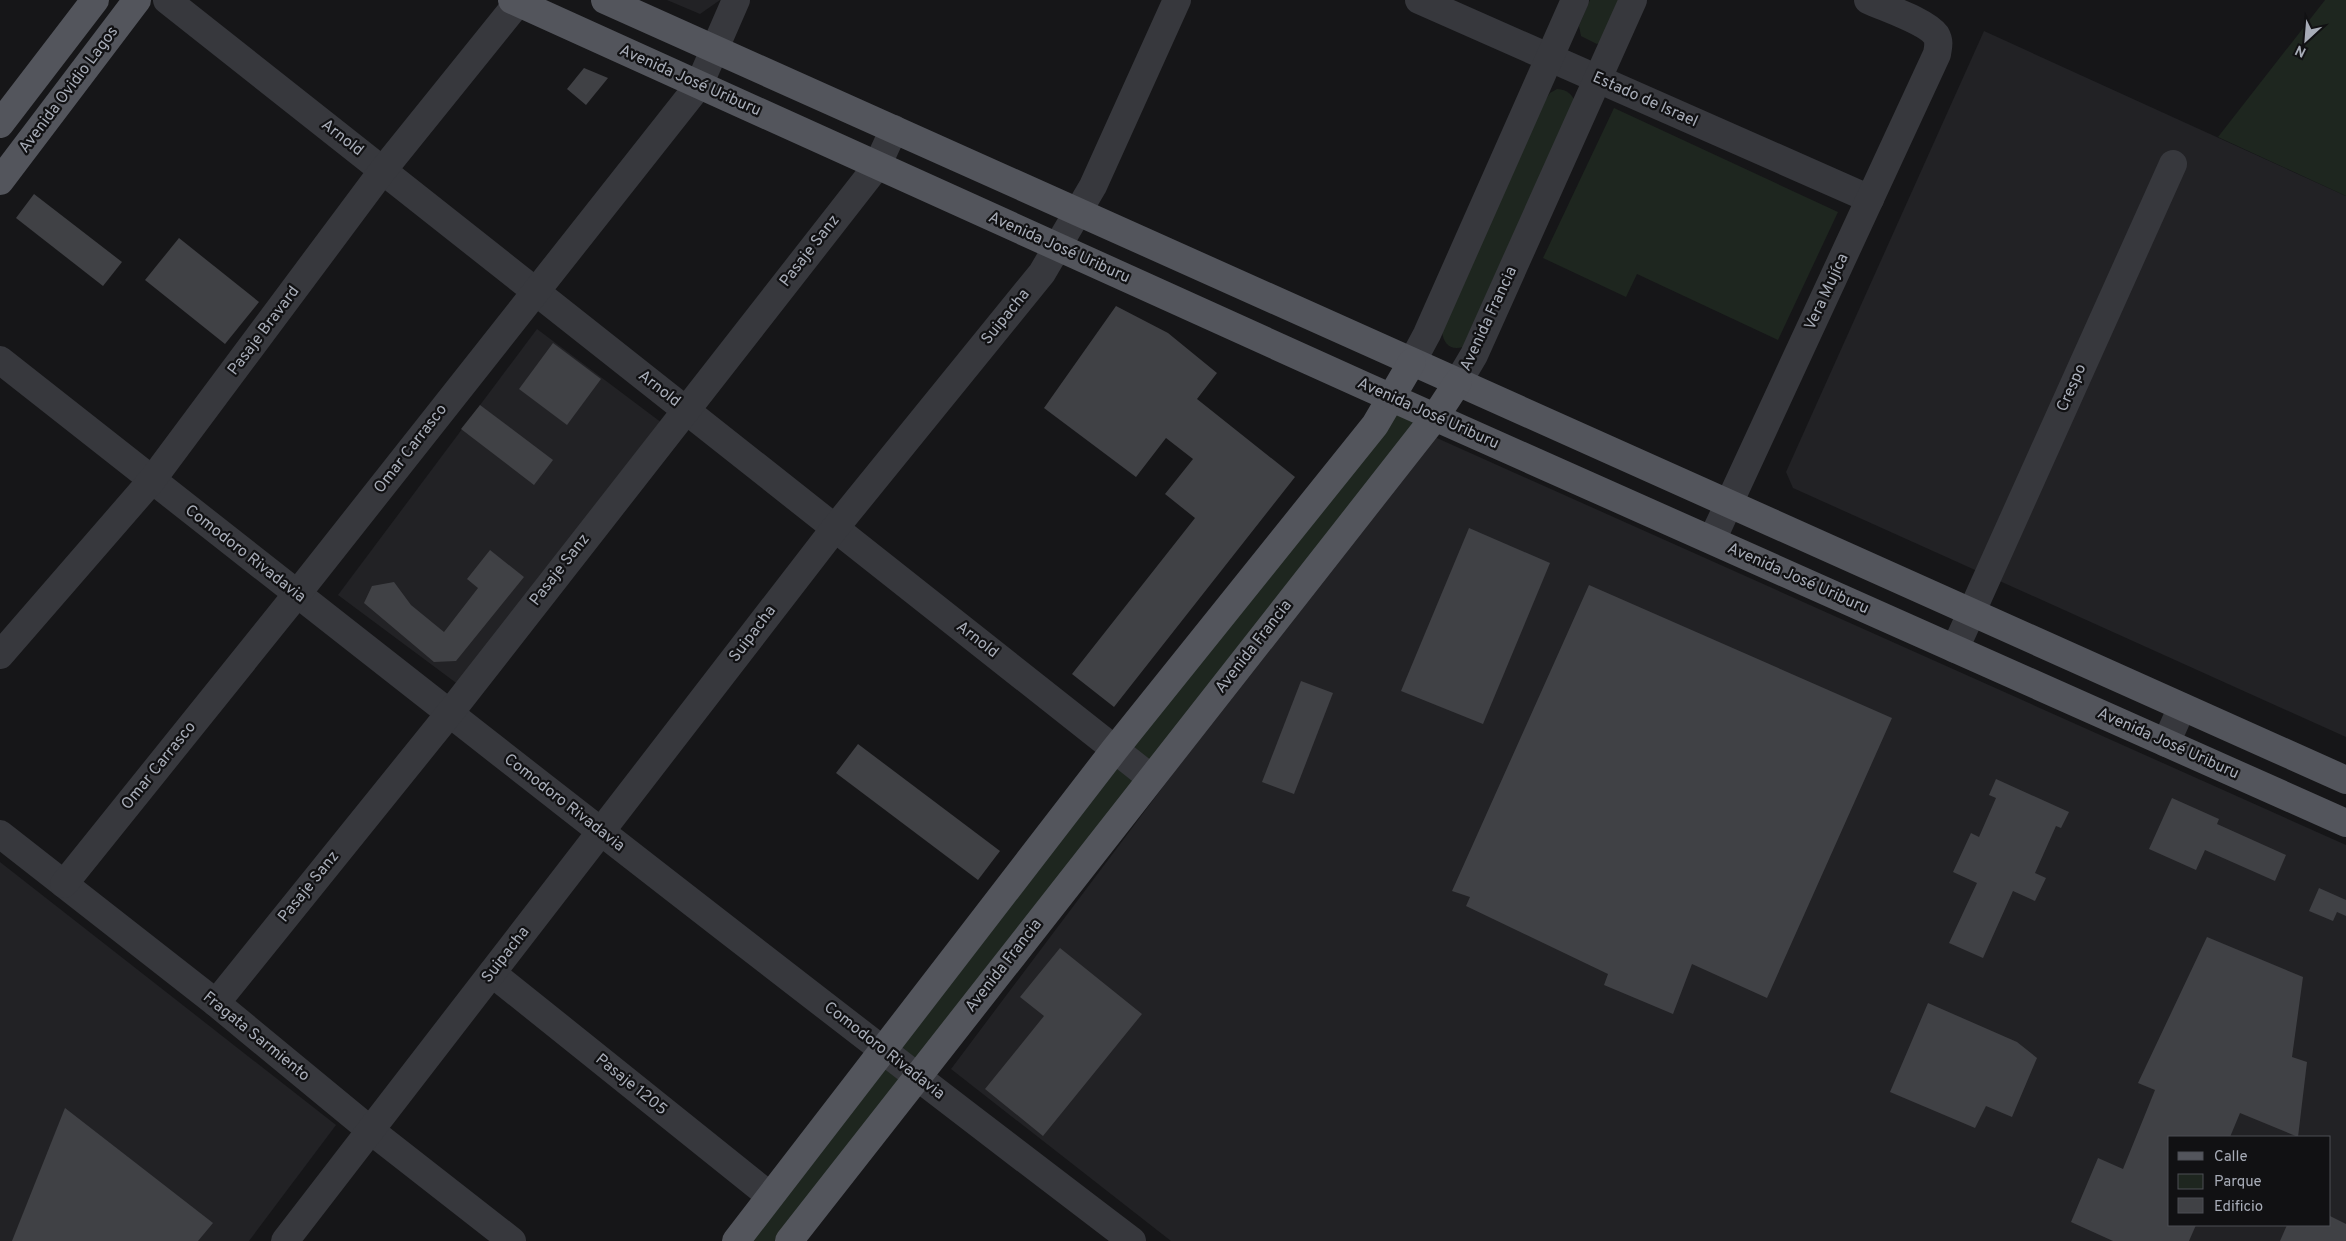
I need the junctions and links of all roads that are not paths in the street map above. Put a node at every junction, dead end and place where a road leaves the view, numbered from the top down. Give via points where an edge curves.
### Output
1 (95, 0) edge
2 (137, 0) edge
3 (167, 0) edge
4 (604, 0) edge
5 (736, 0) edge
6 (1177, 0) edge
7 (1420, 0) edge
8 (1575, 0) edge
9 (1633, 0) edge
10 (1868, 0) edge
11 (516, 1) edge
12 (714, 49) junction
13 (1549, 57) junction
14 (1597, 79) junction
15 (699, 85) junction
16 (0, 124) edge
17 (894, 130) junction
18 (2173, 164) dead end
19 (877, 166) junction
20 (383, 170) junction
21 (0, 181) edge
22 (1870, 199) junction
23 (1078, 212) junction
24 (1057, 247) junction
25 (535, 290) junction
26 (0, 360) edge
27 (1412, 362) junction
28 (1458, 382) junction
29 (1392, 398) junction
30 (685, 409) junction
31 (1435, 417) junction
32 (152, 480) junction
33 (1729, 504) junction
34 (835, 528) junction
35 (1712, 540) junction
36 (297, 594) junction
37 (1972, 612) junction
38 (1955, 649) junction
39 (0, 655) edge
40 (2182, 706) junction
41 (448, 714) junction
42 (2166, 743) junction
43 (1115, 749) junction
44 (1151, 778) junction
45 (2346, 780) edge
46 (2346, 823) edge
47 (602, 832) junction
48 (0, 834) edge
49 (64, 884) junction
50 (492, 973) junction
51 (216, 1003) junction
52 (882, 1049) junction
53 (917, 1077) junction
54 (370, 1130) junction
55 (770, 1196) junction
56 (285, 1241) edge
57 (512, 1241) edge
58 (736, 1241) edge
59 (789, 1241) edge
60 (1132, 1241) edge

1 - 16 main road, Avenida Ovidio Lagos
2 - 21 main road, Avenida Ovidio Lagos
3 - 20 street, Arnold
4 - 12 main road
5 - 12 street, Omar Carrasco
6 - 23 street, Suipacha via 1093,186
7 - 13 street, Estado de Israel
8 - 13 street
9 - 14 street, Avenida Francia
10 - 22 street, Vera Mujíca via 1924,26 1935,33 1939,42 1935,60
11 - 15 main road, Avenida José Uriburu
11 - 20 street, Pasaje Bravard
12 - 15 street, Omar Carrasco
12 - 17 main road
13 - 14 street, Estado de Israel
13 - 27 street
14 - 22 street, Estado de Israel
14 - 28 street, Avenida Francia via 1474,355
15 - 19 main road, Avenida José Uriburu
15 - 25 street, Omar Carrasco
17 - 19 street, Pasaje Sanz
17 - 23 main road
18 - 37 street, Crespo
19 - 24 main road, Avenida José Uriburu
19 - 30 street, Pasaje Sanz
20 - 25 street, Arnold
20 - 32 street, Pasaje Bravard
22 - 33 street, Vera Mujíca
23 - 24 street, Suipacha
23 - 27 main road
24 - 29 main road, Avenida José Uriburu
24 - 34 street, Suipacha via 1042,273
25 - 30 street, Arnold
25 - 36 street, Omar Carrasco
26 - 32 street, Comodoro Rivadavia
27 - 28 main road
27 - 29 main road
28 - 31 main road, Avenida Francia
28 - 33 main road
29 - 31 main road, Avenida José Uriburu
29 - 43 main road via 1375,425
30 - 34 street, Arnold
30 - 41 street, Pasaje Sanz
31 - 35 main road, Avenida José Uriburu
31 - 44 main road, Avenida Francia
32 - 36 street, Comodoro Rivadavia
32 - 39 street, Pasaje Bravard
33 - 35 street, Vera Mujíca
33 - 37 main road
34 - 43 street, Arnold
34 - 47 street, Suipacha
35 - 38 main road, Avenida José Uriburu
36 - 41 street, Comodoro Rivadavia
36 - 49 street, Omar Carrasco
37 - 38 street, Crespo
37 - 40 main road
38 - 42 main road, Avenida José Uriburu
40 - 42 street
40 - 45 main road
41 - 47 street, Comodoro Rivadavia
41 - 51 street, Pasaje Sanz
42 - 46 main road, Avenida José Uriburu
43 - 44 street, Arnold
43 - 52 main road
44 - 53 main road, Avenida Francia
47 - 50 street, Suipacha
47 - 52 street, Comodoro Rivadavia
48 - 49 street, Fragata Sarmiento
49 - 51 street, Fragata Sarmiento
50 - 54 street, Suipacha
50 - 55 street, Pasaje 1205
51 - 54 street, Fragata Sarmiento
52 - 53 street, Comodoro Rivadavia
52 - 55 main road
53 - 59 main road, Avenida Francia
53 - 60 street, Comodoro Rivadavia
54 - 56 street, Suipacha
54 - 57 street, Fragata Sarmiento
55 - 58 main road

